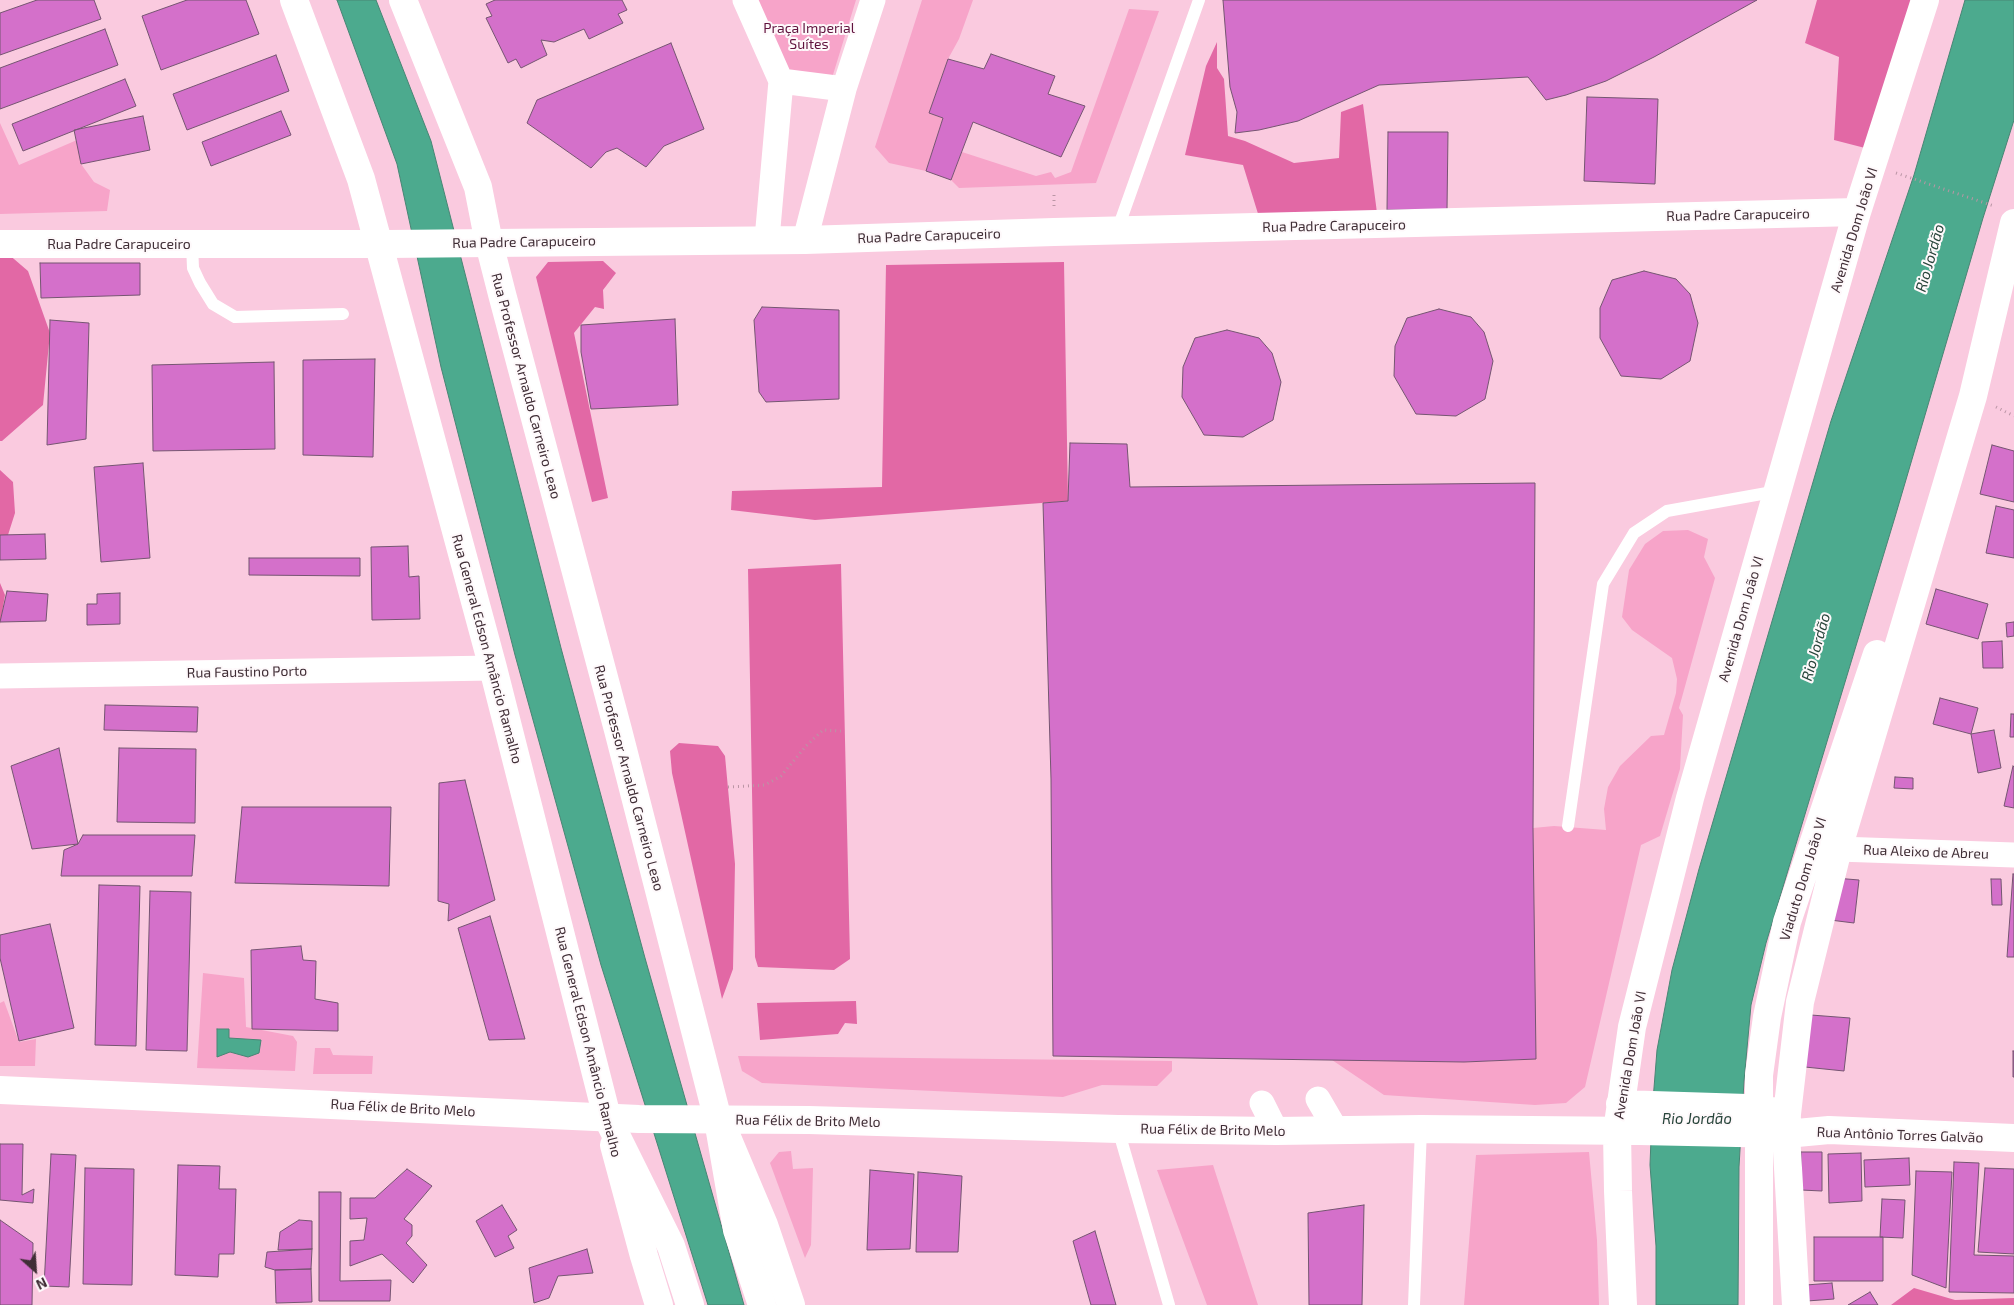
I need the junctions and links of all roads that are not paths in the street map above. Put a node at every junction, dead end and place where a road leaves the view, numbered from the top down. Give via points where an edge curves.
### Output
1 (294, 0) edge
2 (403, 0) edge
3 (745, 0) edge
4 (873, 0) edge
5 (1197, 0) edge
6 (1925, 0) edge
7 (781, 81) junction
8 (844, 89) junction
9 (1857, 212) junction
10 (2014, 223) edge
11 (1117, 231) junction
12 (767, 239) junction
13 (805, 240) junction
14 (489, 243) junction
15 (0, 244) edge
16 (192, 244) junction
17 (383, 244) junction
18 (343, 314) dead end
19 (1950, 473) junction
20 (1778, 490) junction
21 (493, 668) junction
22 (0, 676) edge
23 (1568, 826) dead end
24 (1838, 849) junction
25 (2014, 855) edge
26 (0, 1090) edge
27 (1318, 1099) dead end
28 (1262, 1103) dead end
29 (606, 1117) junction
30 (712, 1120) junction
31 (1747, 1120) junction
32 (1625, 1122) junction
33 (1786, 1124) junction
34 (1118, 1129) junction
35 (1422, 1129) junction
36 (1276, 1130) junction
37 (1336, 1130) junction
38 (2014, 1138) edge
39 (1621, 1250) junction
40 (1623, 1294) edge
41 (659, 1305) edge
42 (690, 1305) edge
43 (762, 1305) edge
44 (791, 1305) edge
45 (1169, 1305) edge
46 (1414, 1305) edge
47 (1604, 1305) edge
48 (1760, 1305) edge
49 (1796, 1305) edge

1 - 17 main road, Rua General Edson Amâncio Ramalho
2 - 14 main road, Rua Professor Arnaldo Carneiro Leao via 478,187
3 - 7 street
4 - 8 street
5 - 11 lane
6 - 9 main road, Avenida Dom João VI
7 - 8 street
7 - 12 street
8 - 13 street
9 - 11 main road, Rua Padre Carapuceiro
9 - 20 main road, Avenida Dom João VI
10 - 19 main road via 1973,396
11 - 13 main road, Rua Padre Carapuceiro
12 - 13 main road, Rua Padre Carapuceiro
12 - 14 main road, Rua Padre Carapuceiro
14 - 17 main road, Rua Padre Carapuceiro
14 - 30 main road, Rua Professor Arnaldo Carneiro Leao via 620,740
15 - 16 main road, Rua Padre Carapuceiro
16 - 17 main road, Rua Padre Carapuceiro
16 - 18 lane via 193,268 200,282 213,304 235,317
17 - 21 main road, Rua General Edson Amâncio Ramalho
19 - 24 main road
19 - 48 main road, Viaduto Dom João VI via 1910,554 1787,922 1767,1017 1759,1075
20 - 23 lane via 1667,511 1634,533 1603,584
20 - 32 main road, Avenida Dom João VI via 1690,798 1632,1027
21 - 22 street, Rua Faustino Porto
21 - 29 main road, Rua General Edson Amâncio Ramalho
24 - 25 street, Rua Aleixo de Abreu
24 - 33 main road via 1800,1002
26 - 29 main road, Rua Félix de Brito Melo
27 - 37 street
28 - 36 street
29 - 30 main road, Rua Félix de Brito Melo
29 - 41 main road, Rua General Edson Amâncio Ramalho
29 - 42 main road via 671,1246
30 - 34 main road, Rua Félix de Brito Melo
30 - 43 main road via 737,1230
30 - 44 main road, Rua Professor Arnaldo Carneiro Leao via 764,1225
31 - 32 main road
31 - 32 main road via 1649,1106
31 - 33 main road, Rua Antônio Torres Galvão
32 - 35 main road, Rua Félix de Brito Melo
32 - 39 main road, Avenida Dom João VI via 1618,1191
33 - 38 main road, Rua Antônio Torres Galvão via 1829,1130
33 - 49 main road
34 - 36 main road, Rua Félix de Brito Melo
34 - 45 lane
35 - 37 main road, Rua Félix de Brito Melo
35 - 46 lane
36 - 37 main road, Rua Félix de Brito Melo
39 - 40 main road
39 - 47 main road via 1604,1293

